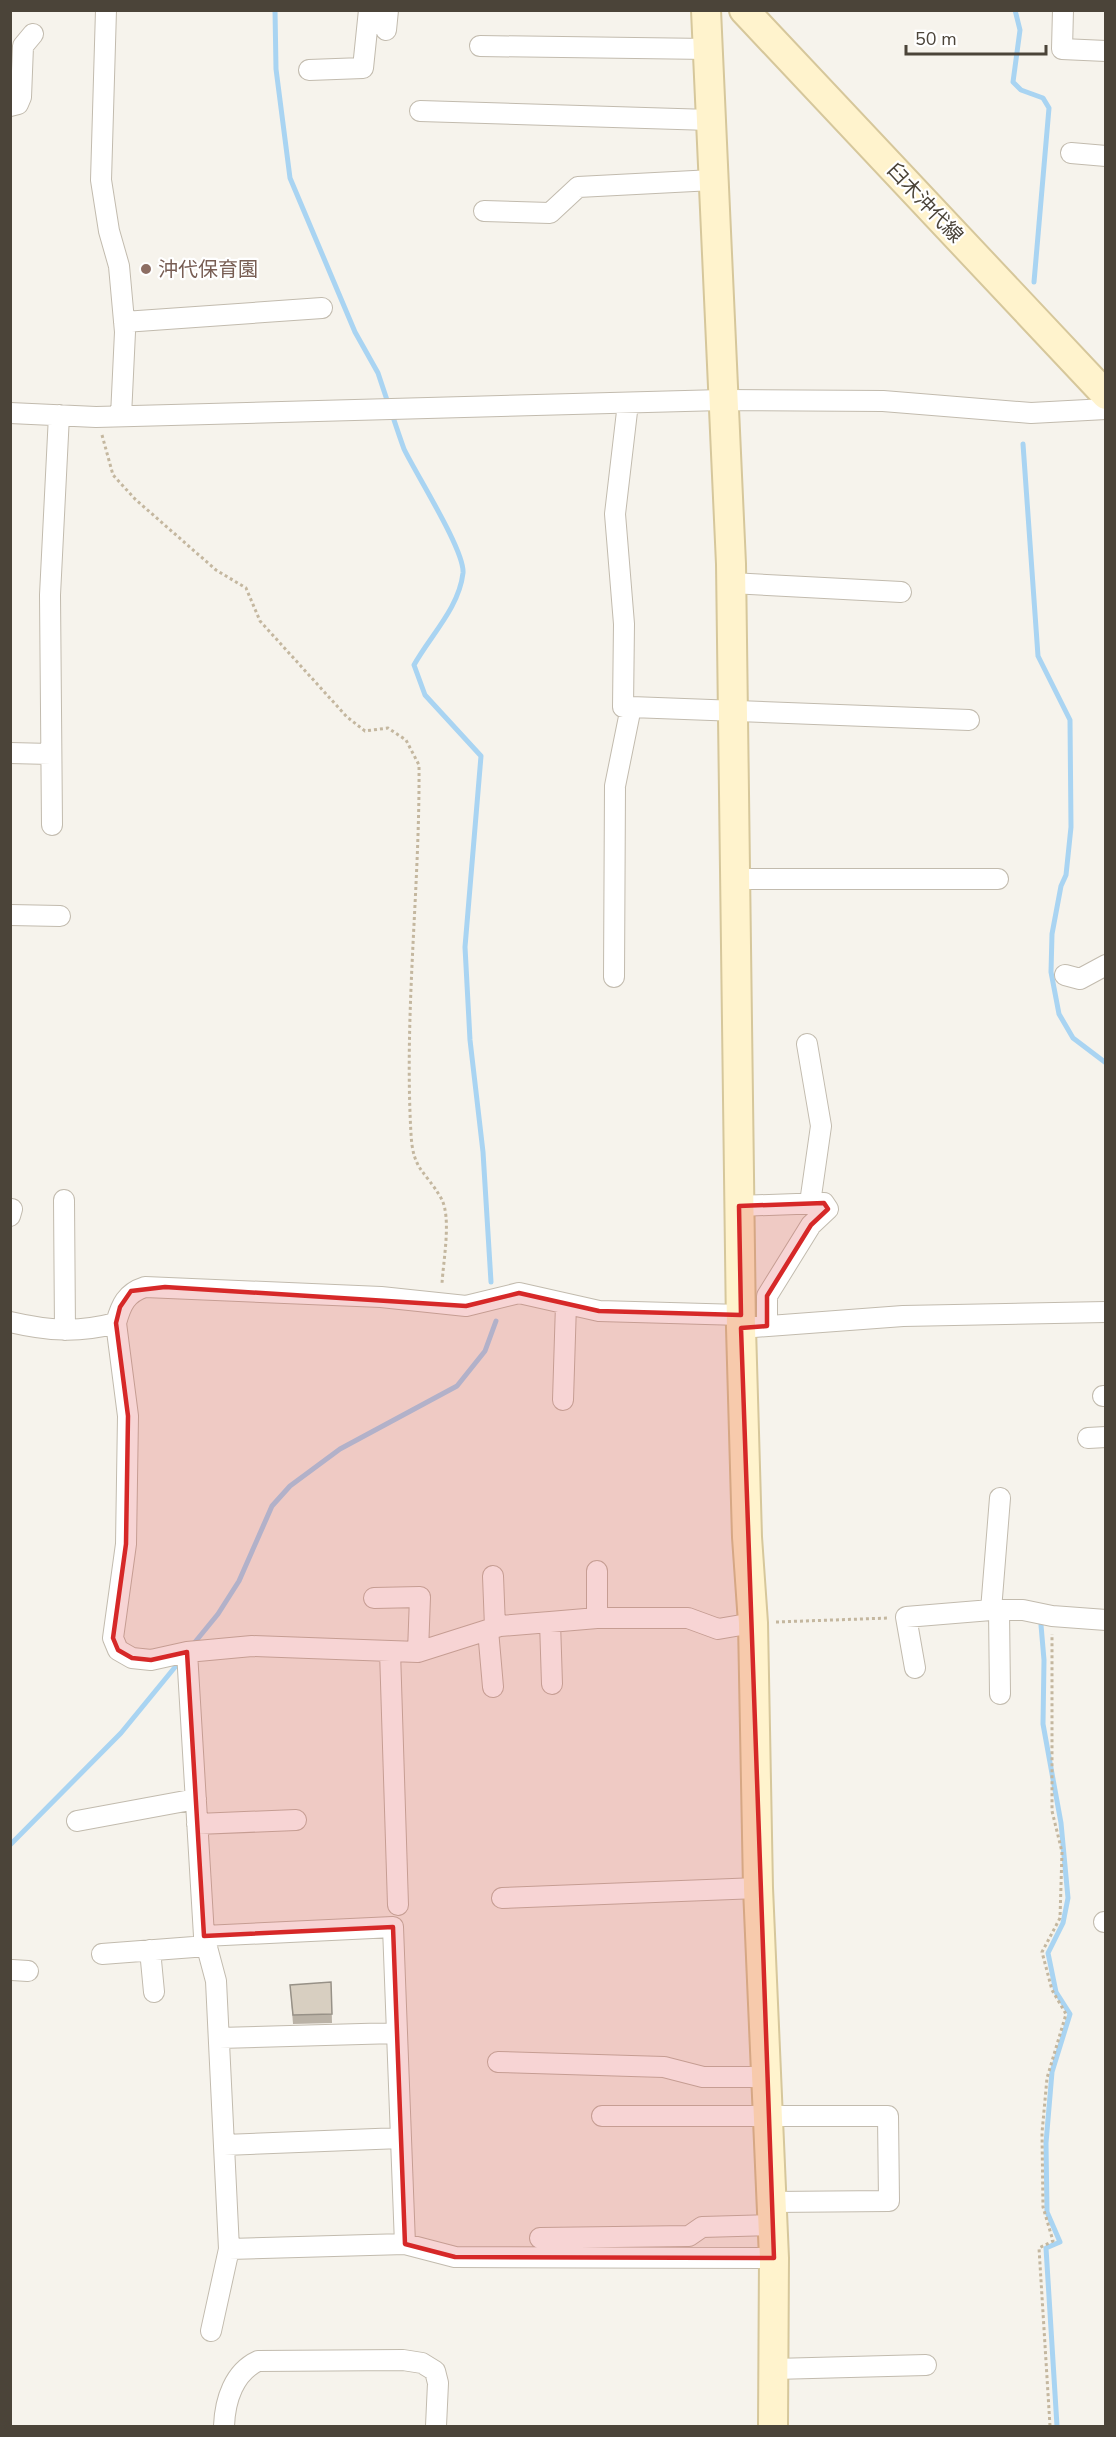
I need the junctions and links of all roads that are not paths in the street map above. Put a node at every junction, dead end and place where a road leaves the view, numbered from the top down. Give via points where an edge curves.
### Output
1 (106, 10) edge
2 (369, 10) edge
3 (706, 10) edge
4 (744, 10) edge
5 (1063, 10) edge
6 (33, 34) dead end
7 (480, 46) dead end
8 (708, 49) junction
9 (1106, 51) edge
10 (309, 70) dead end
11 (10, 106) edge
12 (420, 111) dead end
13 (710, 120) junction
14 (1071, 153) dead end
15 (1106, 156) edge
16 (713, 180) junction
17 (484, 211) dead end
18 (322, 308) dead end
19 (124, 322) junction
20 (1106, 394) edge
21 (722, 400) junction
22 (628, 403) junction
23 (1106, 409) edge
24 (10, 413) edge
25 (59, 415) junction
26 (121, 416) junction
27 (731, 583) junction
28 (901, 592) dead end
29 (631, 707) junction
30 (733, 709) junction
31 (969, 720) dead end
32 (10, 753) edge
33 (51, 754) junction
34 (52, 825) dead end
35 (735, 879) junction
36 (998, 879) dead end
37 (10, 915) edge
38 (60, 916) dead end
39 (1106, 965) edge
40 (1065, 975) dead end
41 (614, 977) dead end
42 (807, 1044) dead end
43 (64, 1200) dead end
44 (810, 1203) junction
45 (739, 1206) junction
46 (566, 1304) junction
47 (1106, 1312) edge
48 (10, 1322) edge
49 (116, 1323) junction
50 (750, 1323) junction
51 (65, 1330) junction
52 (563, 1401) dead end
53 (1000, 1498) dead end
54 (597, 1571) dead end
55 (492, 1576) dead end
56 (374, 1598) dead end
57 (995, 1610) junction
58 (597, 1618) junction
59 (1106, 1620) edge
60 (550, 1622) junction
61 (753, 1623) junction
62 (492, 1629) junction
63 (390, 1651) junction
64 (187, 1652) junction
65 (418, 1652) junction
66 (915, 1668) dead end
67 (552, 1684) dead end
68 (494, 1687) dead end
69 (1000, 1694) dead end
70 (196, 1799) junction
71 (296, 1820) dead end
72 (77, 1821) dead end
73 (197, 1824) junction
74 (758, 1888) junction
75 (502, 1898) dead end
76 (398, 1905) dead end
77 (206, 1941) junction
78 (150, 1950) junction
79 (102, 1954) dead end
80 (154, 1992) dead end
81 (397, 2032) junction
82 (219, 2038) junction
83 (498, 2062) dead end
84 (766, 2077) junction
85 (602, 2116) dead end
86 (768, 2116) junction
87 (401, 2138) junction
88 (224, 2145) junction
89 (773, 2213) junction
90 (540, 2238) dead end
91 (405, 2244) junction
92 (228, 2249) junction
93 (774, 2258) junction
94 (211, 2331) dead end
95 (926, 2365) dead end
96 (774, 2369) junction
97 (224, 2427) edge
98 (436, 2427) edge
99 (773, 2427) edge

1 - 19 street via 101,180 119,266
2 - 10 street via 363,68
3 - 8 street
4 - 20 street, 臼木沖代線
5 - 9 street via 1062,49
6 - 11 street via 23,46 21,97 18,104
7 - 8 street
8 - 13 street
12 - 13 street
13 - 16 street
14 - 15 street
16 - 17 street via 578,187 550,213
16 - 21 street
18 - 19 street
19 - 26 street
21 - 22 street
21 - 23 street via 883,400 1031,413
21 - 27 street
22 - 26 street
22 - 29 street via 615,514 624,624 623,707
24 - 25 street
25 - 26 street
25 - 33 street via 50,595
27 - 28 street
27 - 30 street
29 - 30 street
29 - 41 street via 615,786
30 - 31 street
30 - 35 street
32 - 33 street
33 - 34 street
35 - 36 street
35 - 45 street
37 - 38 street
39 - 40 street via 1080,980
42 - 44 street via 821,1126
43 - 51 street
44 - 45 street
44 - 50 street via 824,1203 828,1209 812,1225
45 - 50 street
46 - 49 street via 519,1293 466,1306 381,1297 145,1287 131,1291 120,1307
46 - 50 street via 599,1311
46 - 52 street
47 - 50 street
48 - 51 street
49 - 51 street via 87,1331
49 - 64 street via 128,1416 126,1544 113,1638 118,1650 132,1658 151,1660
50 - 61 street via 747,1537
53 - 57 street
54 - 58 street
55 - 62 street
56 - 65 street via 420,1597
57 - 59 street
57 - 66 street via 906,1617
57 - 69 street
58 - 60 street
58 - 61 street via 688,1618 718,1629
60 - 62 street
60 - 67 street
61 - 74 street
62 - 65 street
62 - 68 street
63 - 64 street via 252,1646
63 - 65 street
63 - 76 street
64 - 70 street
70 - 72 street
70 - 73 street
71 - 73 street
73 - 77 street
74 - 75 street
74 - 84 street
77 - 78 street
77 - 81 street via 393,1927
77 - 82 street via 216,1981
78 - 79 street
78 - 80 street
81 - 82 street
81 - 87 street
82 - 88 street
83 - 84 street via 664,2067 703,2077
84 - 86 street
85 - 86 street
86 - 89 street
86 - 89 street via 888,2116 889,2201
87 - 88 street
87 - 91 street
88 - 92 street
89 - 90 street via 702,2227 689,2236
89 - 93 street
91 - 92 street
91 - 93 street via 455,2257
92 - 94 street
93 - 96 street
95 - 96 street
96 - 99 street
97 - 98 street via 235,2382 244,2368 258,2361 392,2360 422,2363 435,2371

